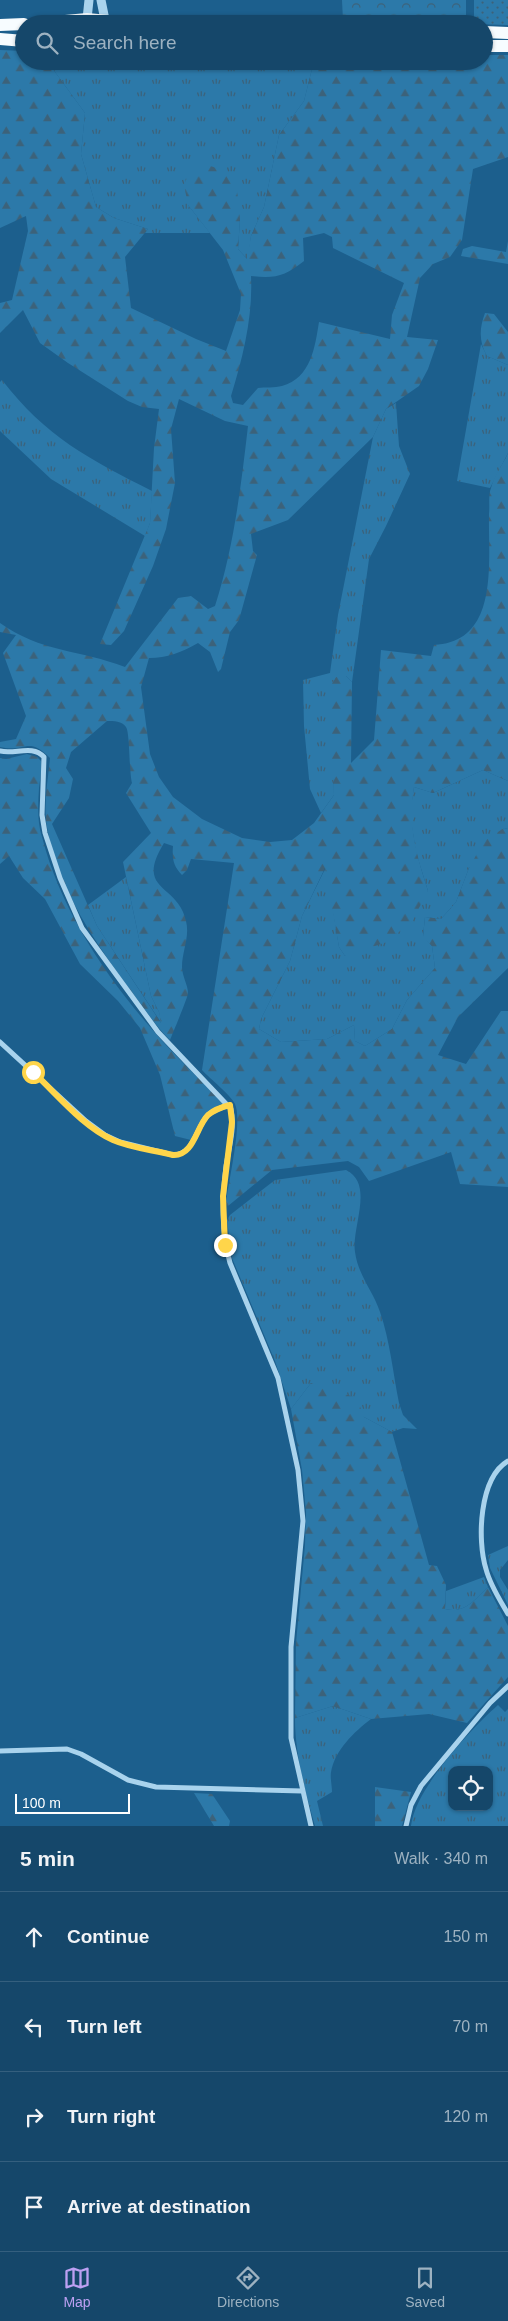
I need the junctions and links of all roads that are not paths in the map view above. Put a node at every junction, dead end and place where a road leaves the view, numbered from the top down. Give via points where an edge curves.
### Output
1 (89, 0) edge
2 (101, 0) edge
3 (88, 15) edge
4 (104, 15) edge
5 (15, 24) edge
6 (0, 25) edge
7 (493, 32) edge
8 (508, 32) edge
9 (0, 39) edge
10 (15, 40) edge
11 (493, 46) edge
12 (508, 46) edge
13 (0, 751) edge
14 (0, 1042) edge
15 (230, 1105) junction
16 (508, 1460) edge
17 (508, 1614) edge
18 (508, 1686) edge
19 (0, 1751) edge
20 (302, 1792) junction
21 (311, 1826) edge
22 (406, 1826) edge

1 - 3 street
2 - 4 street
5 - 6 highway
7 - 8 highway
9 - 10 highway
11 - 12 highway
13 - 15 street via 30,750 44,757 42,814 45,833 82,928 158,1032
14 - 15 street via 86,1121 105,1135 128,1144 181,1154 188,1149 208,1116
15 - 20 street via 232,1122 223,1196 225,1245 278,1378 298,1470 302,1532 291,1644 291,1738
16 - 17 street via 493,1476 486,1494 482,1538 486,1568
18 - 22 street via 421,1786 411,1805
19 - 20 street via 67,1749 128,1780 156,1787
20 - 21 street

